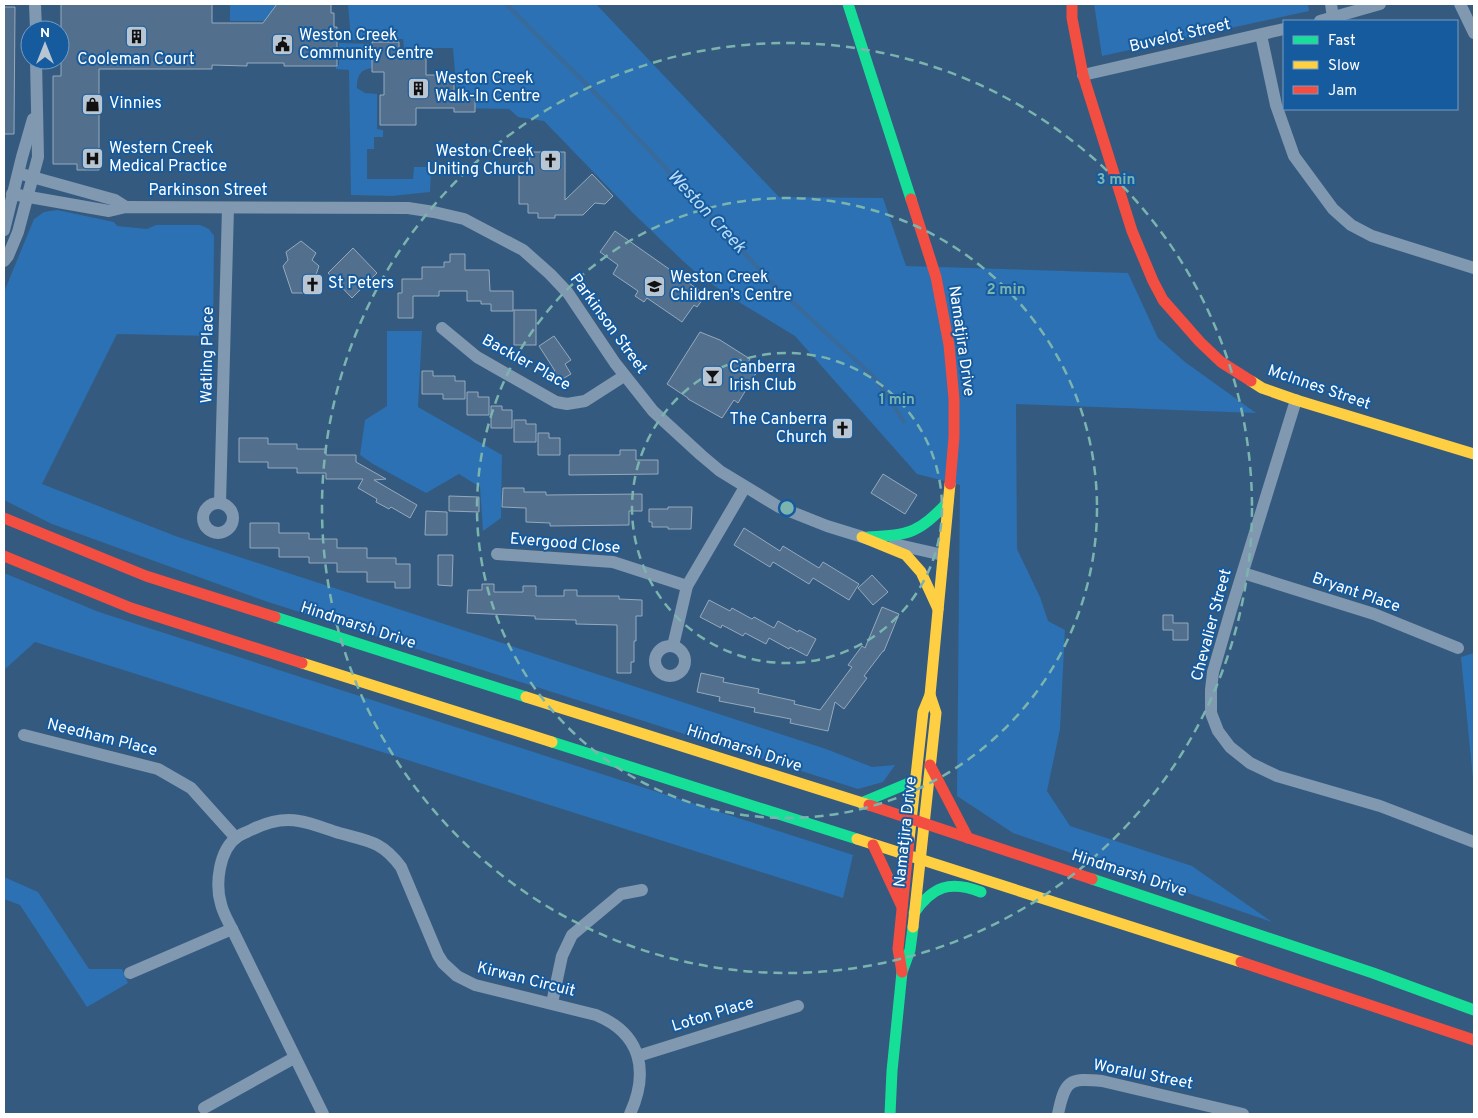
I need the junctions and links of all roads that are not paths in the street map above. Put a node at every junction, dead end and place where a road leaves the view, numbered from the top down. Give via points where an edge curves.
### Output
1 (36, 4) edge
2 (848, 4) edge
3 (1072, 4) edge
4 (1331, 4) edge
5 (1380, 4) edge
6 (1460, 4) edge
7 (36, 20) edge
8 (1326, 20) edge
9 (1283, 29) edge
10 (1474, 33) edge
11 (1261, 35) junction
12 (36, 70) edge
13 (1082, 75) junction
14 (36, 110) junction
15 (17, 174) junction
16 (33, 177) junction
17 (12, 194) junction
18 (27, 197) junction
19 (126, 207) junction
20 (228, 208) junction
21 (4, 230) edge
22 (4, 261) edge
23 (1474, 268) edge
24 (442, 328) dead end
25 (624, 376) junction
26 (1296, 400) junction
27 (1474, 454) edge
28 (745, 487) junction
29 (948, 502) junction
30 (220, 503) dead end
31 (4, 518) edge
32 (862, 537) junction
33 (497, 554) dead end
34 (943, 555) junction
35 (4, 556) edge
36 (1243, 573) junction
37 (687, 586) junction
38 (938, 610) junction
39 (673, 646) dead end
40 (1458, 648) dead end
41 (930, 695) junction
42 (24, 735) dead end
43 (930, 765) junction
44 (916, 780) junction
45 (861, 803) junction
46 (912, 820) junction
47 (924, 823) junction
48 (236, 838) junction
49 (968, 838) junction
50 (1474, 842) edge
51 (872, 845) junction
52 (908, 856) junction
53 (920, 860) junction
54 (642, 890) dead end
55 (988, 894) dead end
56 (1061, 904) junction
57 (902, 907) junction
58 (1040, 911) dead end
59 (914, 913) junction
60 (232, 929) junction
61 (902, 972) junction
62 (130, 973) dead end
63 (552, 1003) junction
64 (798, 1006) dead end
65 (1474, 1010) edge
66 (1474, 1040) edge
67 (638, 1056) junction
68 (294, 1058) junction
69 (204, 1108) dead end
70 (322, 1114) edge
71 (630, 1114) edge
72 (890, 1114) edge
73 (1058, 1114) edge
74 (1243, 1114) edge

1 - 7 street
2 - 29 main road, Namatjira Drive via 936,277 945,320 954,399
3 - 13 main road, McInnes Street
4 - 8 street
5 - 8 street
6 - 10 street
9 - 11 street, Buvelot Street
11 - 13 street, Buvelot Street
11 - 23 street via 1276,105 1294,156 1333,209 1372,236
12 - 14 street
13 - 26 main road, McInnes Street via 1132,231 1163,300 1222,362 1262,388
14 - 15 street
14 - 16 street via 38,157
15 - 16 street, Parkinson Street
15 - 17 street
16 - 18 street
16 - 19 street, Parkinson Street via 115,200
17 - 18 street, Parkinson Street
17 - 21 street
18 - 19 street, Parkinson Street via 109,211
18 - 22 street via 18,232
19 - 20 street, Parkinson Street
20 - 25 street, Parkinson Street via 408,208 464,219 523,250 550,274 568,293
20 - 30 street, Watling Place
24 - 25 street, Backler Place via 477,357 556,402 585,401
25 - 28 street, Parkinson Street via 652,411 720,471
26 - 27 main road, McInnes Street
26 - 36 street, Chevalier Street
28 - 32 street, Parkinson Street via 779,507
28 - 37 street
29 - 32 main road via 930,521 915,530
29 - 34 main road, Namatjira Drive
31 - 45 main road, Hindmarsh Drive via 146,576
32 - 34 street, Parkinson Street
32 - 38 main road via 906,555 921,572
33 - 37 street, Evergood Close via 613,562
34 - 38 main road, Namatjira Drive
35 - 51 main road via 131,608
36 - 40 street, Bryant Place via 1374,614
36 - 50 street, Chevalier Street via 1210,690 1211,714 1230,747 1250,763 1277,776 1380,806
37 - 39 street
38 - 41 main road, Namatjira Drive
41 - 43 main road, Namatjira Drive via 936,713
41 - 44 main road, Namatjira Drive via 923,712
42 - 48 street, Needham Place via 158,769 191,788
43 - 47 main road, Namatjira Drive
43 - 49 main road
44 - 45 main road
44 - 46 main road, Namatjira Drive
45 - 46 main road, Hindmarsh Drive
46 - 47 main road, Hindmarsh Drive
46 - 52 main road, Namatjira Drive
47 - 49 main road, Hindmarsh Drive
47 - 53 main road, Namatjira Drive
48 - 60 street via 226,851 218,884 221,906
48 - 63 street, Kirwan Circuit via 261,825 299,821 378,844 400,867 438,955 450,970 475,985
49 - 65 main road, Hindmarsh Drive
51 - 52 main road
51 - 57 main road
52 - 53 main road
52 - 57 main road, Namatjira Drive
53 - 56 main road
53 - 59 main road, Namatjira Drive
54 - 63 street via 621,894 572,935 562,956
55 - 59 main road via 962,886 939,888
56 - 58 main road
56 - 66 main road
57 - 61 main road, Namatjira Drive via 898,949
59 - 61 main road, Namatjira Drive via 910,950
60 - 62 street
60 - 68 street
61 - 72 main road, Namatjira Drive
63 - 67 street, Kirwan Circuit via 596,1015 614,1024 628,1038
64 - 67 street, Loton Place
67 - 71 street, Kirwan Circuit via 639,1084
68 - 69 street
68 - 70 street
73 - 74 street, Woralul Street via 1068,1086 1082,1080 1102,1081

